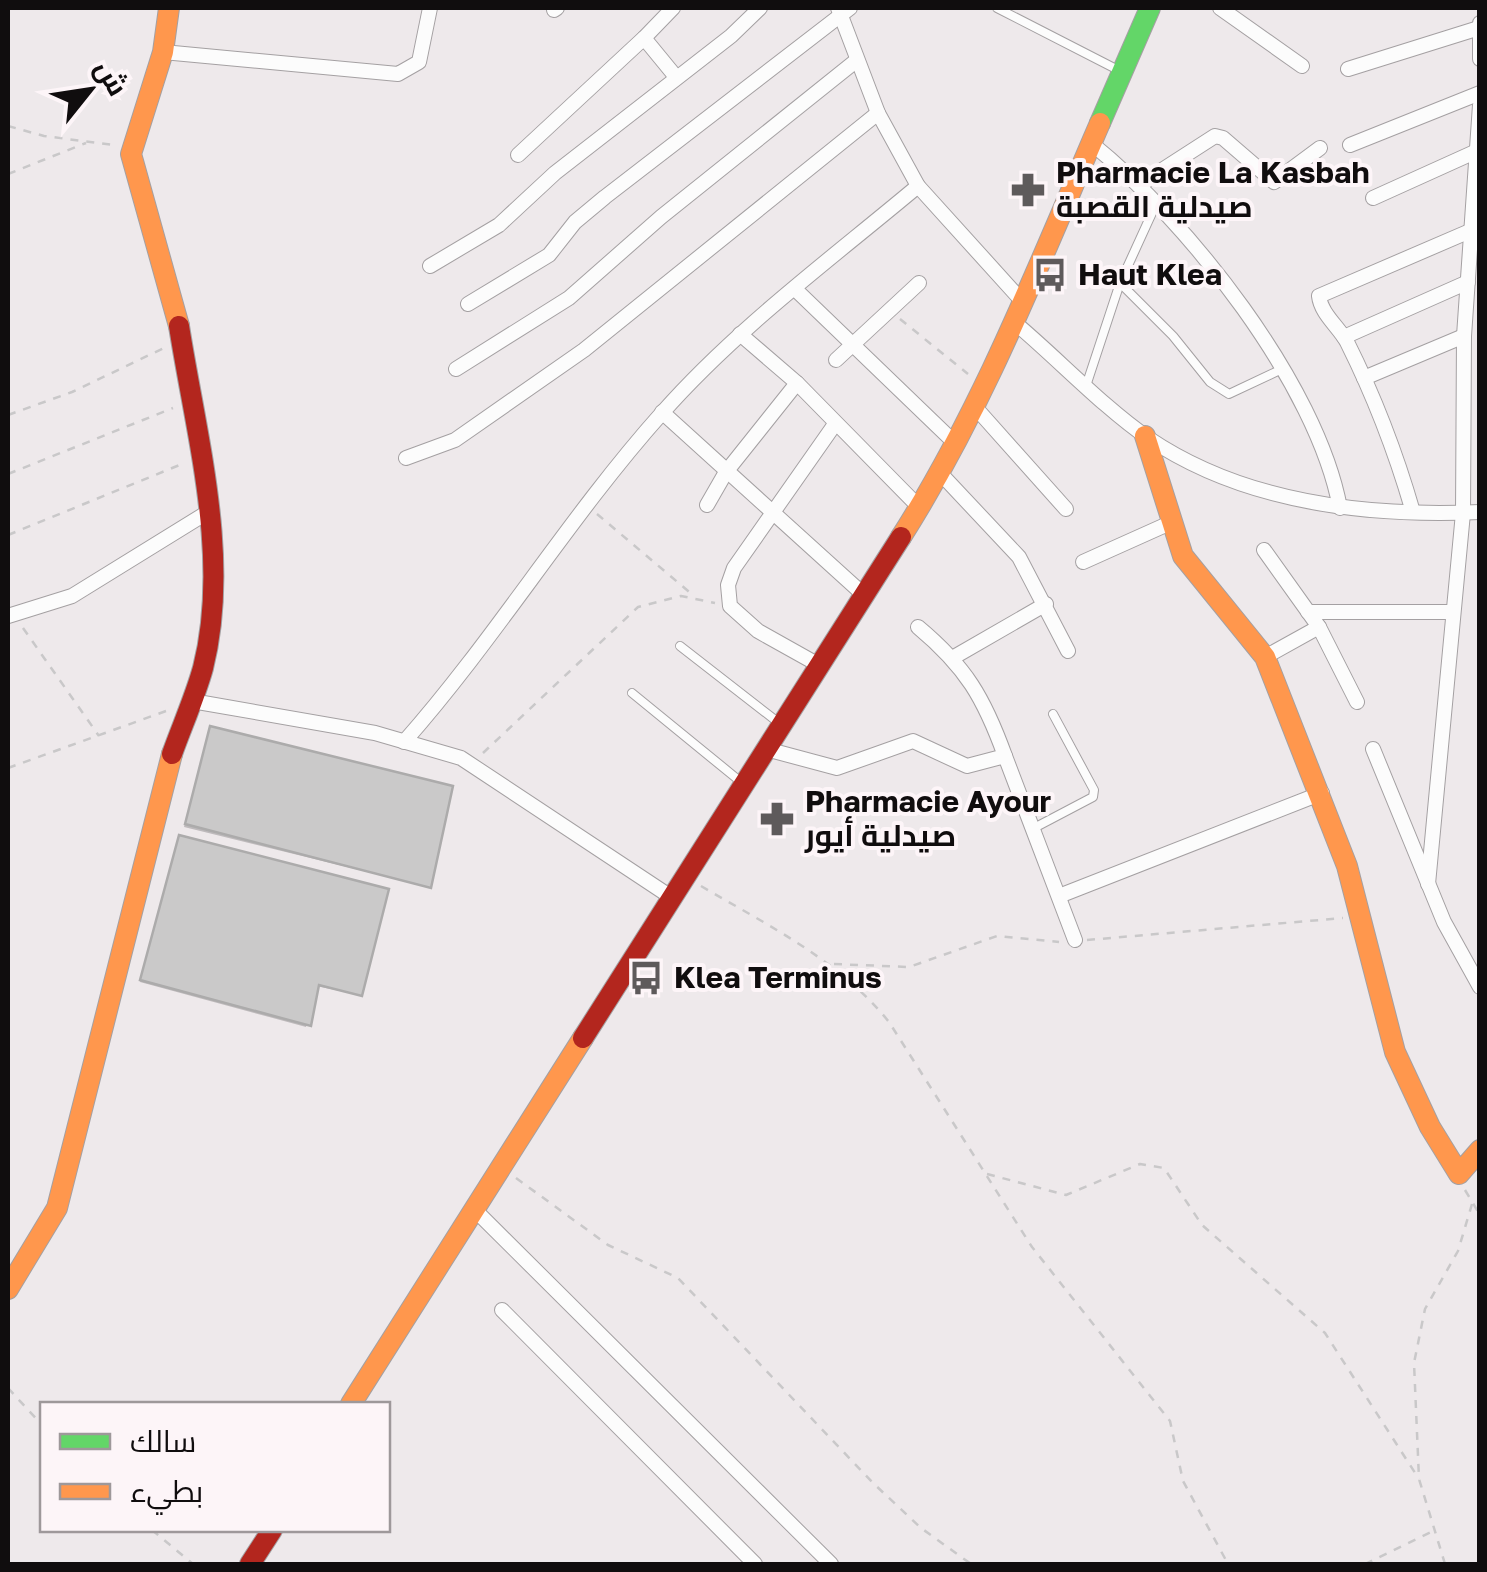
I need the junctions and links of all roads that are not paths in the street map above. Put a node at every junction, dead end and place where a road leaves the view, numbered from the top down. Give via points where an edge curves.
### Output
1 (169, 8) edge
2 (430, 8) edge
3 (673, 8) edge
4 (760, 8) edge
5 (997, 8) edge
6 (1150, 8) edge
7 (1220, 8) edge
8 (843, 10) edge
9 (1479, 25) edge
10 (644, 38) junction
11 (163, 52) junction
12 (1480, 58) edge
13 (857, 60) junction
14 (1302, 66) dead end
15 (1348, 69) dead end
16 (1122, 72) junction
17 (676, 76) junction
18 (1480, 93) edge
19 (1480, 105) edge
20 (878, 113) junction
21 (1090, 143) junction
22 (1350, 145) dead end
23 (1320, 148) dead end
24 (1478, 151) edge
25 (518, 155) dead end
26 (1139, 185) junction
27 (918, 186) junction
28 (1373, 198) dead end
29 (1157, 202) junction
30 (1470, 231) junction
31 (430, 266) dead end
32 (1468, 282) junction
33 (919, 283) dead end
34 (1120, 283) junction
35 (795, 289) junction
36 (1022, 300) junction
37 (468, 304) dead end
38 (1014, 322) junction
39 (740, 334) junction
40 (1464, 336) junction
41 (1344, 338) junction
42 (853, 345) junction
43 (836, 360) dead end
44 (456, 368) dead end
45 (1280, 370) junction
46 (1364, 378) junction
47 (796, 382) junction
48 (1087, 383) junction
49 (975, 407) junction
50 (662, 412) junction
51 (835, 424) junction
52 (1145, 436) junction
53 (957, 445) junction
54 (406, 458) dead end
55 (726, 472) junction
56 (941, 474) junction
57 (708, 505) dead end
58 (918, 507) junction
59 (1340, 508) junction
60 (1066, 509) dead end
61 (774, 510) junction
62 (208, 512) junction
63 (1412, 512) junction
64 (1462, 512) junction
65 (1480, 512) edge
66 (1170, 523) junction
67 (1264, 550) dead end
68 (1082, 562) dead end
69 (864, 595) junction
70 (1046, 604) junction
71 (1308, 612) junction
72 (1453, 612) junction
73 (10, 616) edge
74 (918, 627) dead end
75 (1319, 627) junction
76 (680, 646) dead end
77 (1068, 652) dead end
78 (954, 656) junction
79 (1265, 657) junction
80 (817, 664) junction
81 (632, 693) dead end
82 (192, 701) junction
83 (1357, 702) dead end
84 (1054, 714) dead end
85 (781, 724) junction
86 (404, 742) junction
87 (766, 749) junction
88 (1373, 749) dead end
89 (1005, 756) junction
90 (744, 784) junction
91 (1322, 793) junction
92 (1034, 828) junction
93 (1428, 884) junction
94 (1059, 896) junction
95 (674, 899) junction
96 (1075, 940) road end
97 (1480, 987) edge
98 (1480, 1150) edge
99 (476, 1211) junction
100 (8, 1289) edge
101 (502, 1310) dead end
102 (352, 1402) edge
103 (271, 1532) edge
104 (250, 1564) edge
105 (755, 1564) edge
106 (831, 1564) edge

1 - 11 street
2 - 11 street via 419,62 398,74
3 - 10 street
4 - 17 street
5 - 16 lane
6 - 16 street
7 - 14 street
8 - 13 street
8 - 37 street via 574,222 549,255
9 - 12 street
9 - 15 street
10 - 17 street
10 - 25 street
11 - 62 street via 132,148 132,168 173,288
13 - 20 street
13 - 44 street via 568,298
16 - 21 street
17 - 31 street via 499,224
18 - 22 street
19 - 24 street
20 - 27 street
20 - 54 street via 584,350 454,440
21 - 26 street
21 - 36 street
23 - 26 street via 1274,182 1215,136
24 - 28 street
24 - 30 street
26 - 29 street
27 - 35 street
27 - 36 street
29 - 34 lane
29 - 45 street
30 - 32 street
30 - 41 street via 1319,296
32 - 40 street
32 - 41 street
33 - 42 street
34 - 45 lane via 1210,382 1229,394
34 - 48 lane
35 - 39 street
35 - 42 street
36 - 38 street
38 - 48 street
38 - 49 street
39 - 47 street
39 - 50 street
40 - 46 street
40 - 64 street
41 - 46 street
42 - 43 street
42 - 53 street
45 - 59 street via 1329,458
46 - 63 street via 1396,452
47 - 51 street
47 - 55 street
48 - 52 street
49 - 53 street
49 - 60 street
50 - 55 street
50 - 86 street
51 - 58 street
51 - 61 street
52 - 59 street via 1230,481
52 - 66 street
53 - 56 street
55 - 57 street
55 - 61 street
56 - 58 street
56 - 70 street via 1019,557
58 - 69 street
59 - 63 street
61 - 69 street
61 - 80 street via 734,568 730,606
62 - 73 street via 72,596
62 - 82 street via 211,614
63 - 64 street
64 - 65 street
64 - 72 street
66 - 68 street
66 - 79 street via 1194,574
67 - 71 street
69 - 80 street
70 - 77 street
70 - 78 street
71 - 72 street
71 - 75 street
72 - 93 street
74 - 78 street
75 - 79 street
75 - 83 street
76 - 85 lane
78 - 89 street via 973,682
79 - 91 street
80 - 85 street
81 - 90 lane
82 - 86 street
82 - 100 street via 171,757 57,1208
84 - 92 lane via 1093,797
85 - 87 street
86 - 95 street via 472,764
87 - 89 street via 837,768 913,742 967,766
87 - 90 street
88 - 93 street
89 - 92 street
90 - 95 street
91 - 94 street
91 - 98 street via 1402,1070 1459,1174
92 - 94 street
93 - 97 street
94 - 96 street
95 - 99 street
99 - 102 street
99 - 106 street
101 - 105 street
103 - 104 street

